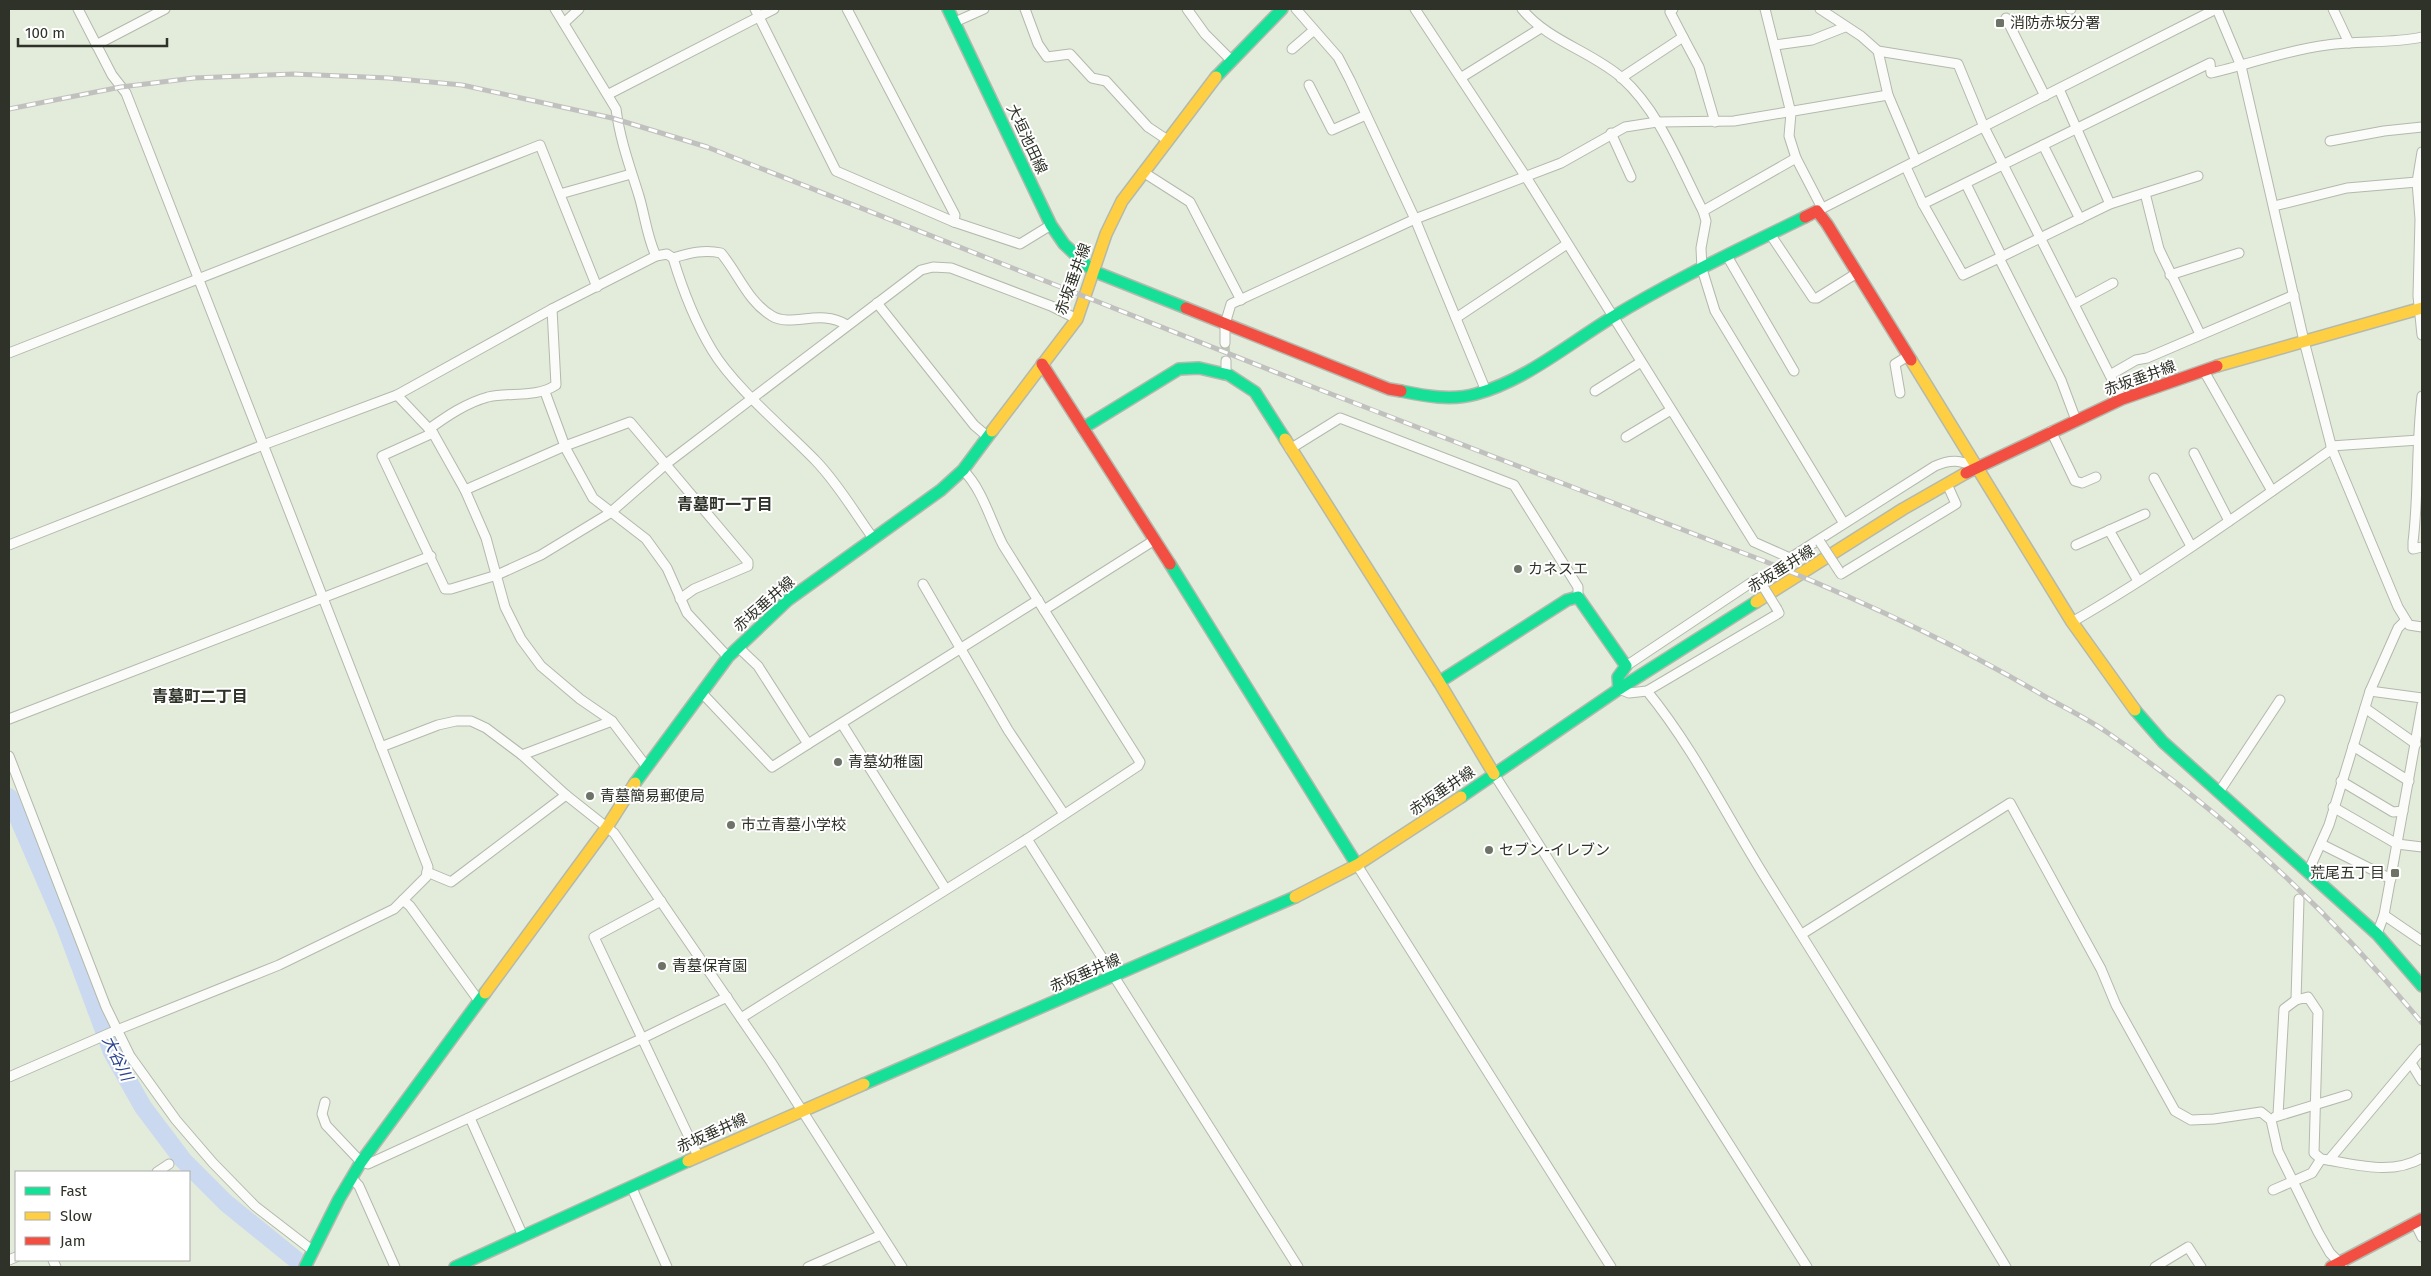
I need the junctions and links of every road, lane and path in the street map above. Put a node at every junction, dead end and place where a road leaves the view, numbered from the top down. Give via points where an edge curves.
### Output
1 (78, 9) edge
2 (165, 9) edge
3 (555, 9) edge
4 (579, 9) edge
5 (774, 9) edge
6 (847, 9) edge
7 (948, 9) edge
8 (984, 9) edge
9 (1026, 9) edge
10 (1187, 9) edge
11 (1282, 9) edge
12 (1296, 9) edge
13 (1415, 9) edge
14 (1522, 9) edge
15 (1674, 9) edge
16 (1764, 9) edge
17 (1820, 9) edge
18 (2216, 9) edge
19 (2333, 9) edge
20 (757, 13) edge
21 (2006, 18) dead end
22 (955, 22) junction
23 (564, 23) junction
24 (1845, 27) junction
25 (1540, 28) junction
26 (1314, 30) junction
27 (2422, 37) edge
28 (1683, 38) junction
29 (2349, 43) junction
30 (96, 45) junction
31 (1775, 45) junction
32 (1292, 49) dead end
33 (1878, 51) junction
34 (1231, 60) junction
35 (2241, 66) junction
36 (1462, 77) junction
37 (1621, 78) junction
38 (1309, 85) dead end
39 (2059, 89) junction
40 (608, 94) junction
41 (1888, 96) junction
42 (2045, 96) junction
43 (1791, 113) junction
44 (1366, 115) junction
45 (1657, 122) junction
46 (1715, 122) junction
47 (1984, 127) junction
48 (2422, 127) edge
49 (2077, 128) junction
50 (1611, 133) junction
51 (1166, 139) junction
52 (2330, 142) dead end
53 (2043, 145) junction
54 (2422, 152) edge
55 (1796, 158) junction
56 (1916, 161) junction
57 (2004, 165) junction
58 (1906, 166) junction
59 (1143, 172) junction
60 (631, 174) junction
61 (2198, 176) dead end
62 (1526, 177) junction
63 (1631, 177) dead end
64 (1966, 184) junction
65 (2419, 185) edge
66 (2145, 193) junction
67 (560, 194) junction
68 (1923, 204) junction
69 (2110, 204) junction
70 (2274, 206) junction
71 (1819, 210) junction
72 (1703, 212) junction
73 (1415, 219) junction
74 (2080, 219) junction
75 (954, 222) junction
76 (1050, 226) junction
77 (1770, 234) junction
78 (2041, 238) junction
79 (1567, 244) junction
80 (2420, 246) edge
81 (2239, 254) dead end
82 (656, 256) junction
83 (1728, 256) junction
84 (673, 258) junction
85 (2000, 258) junction
86 (1702, 269) junction
87 (1093, 271) junction
88 (1857, 272) junction
89 (2170, 275) junction
90 (196, 278) junction
91 (2113, 283) dead end
92 (597, 287) junction
93 (2294, 295) junction
94 (1241, 300) junction
95 (876, 303) junction
96 (2074, 304) junction
97 (2421, 308) edge
98 (552, 309) junction
99 (1613, 317) junction
100 (1456, 318) junction
101 (1077, 319) junction
102 (1225, 324) junction
103 (847, 325) junction
104 (2200, 334) junction
105 (2422, 335) edge
106 (2304, 341) junction
107 (1225, 343) tunnel mouth
108 (9, 353) edge
109 (1908, 356) junction
110 (1226, 361) tunnel mouth
111 (1642, 362) junction
112 (1042, 364) junction
113 (1794, 371) dead end
114 (2204, 371) junction
115 (1226, 375) junction
116 (2110, 375) junction
117 (1486, 390) junction
118 (1595, 391) dead end
119 (545, 392) junction
120 (1900, 393) dead end
121 (396, 395) junction
122 (2422, 396) edge
123 (753, 397) junction
124 (2122, 399) junction
125 (1671, 410) junction
126 (2076, 420) junction
127 (1083, 428) junction
128 (431, 431) junction
129 (2051, 431) junction
130 (1626, 437) dead end
131 (988, 438) junction
132 (2420, 443) edge
133 (263, 445) junction
134 (565, 446) junction
135 (2332, 448) junction
136 (1290, 449) junction
137 (2194, 453) dead end
138 (666, 464) junction
139 (1976, 467) junction
140 (964, 470) junction
141 (2096, 477) dead end
142 (2154, 478) dead end
143 (1947, 484) junction
144 (466, 490) junction
145 (2272, 492) junction
146 (2420, 497) edge
147 (610, 512) junction
148 (2145, 514) dead end
149 (2229, 521) junction
150 (1844, 522) junction
151 (2110, 530) junction
152 (873, 538) junction
153 (1153, 540) junction
154 (1819, 540) junction
155 (9, 545) edge
156 (2076, 545) dead end
157 (2191, 546) junction
158 (2422, 547) edge
159 (431, 556) junction
160 (497, 575) junction
161 (2138, 581) junction
162 (923, 584) dead end
163 (323, 597) junction
164 (1578, 598) junction
165 (680, 599) junction
166 (1038, 600) junction
167 (1044, 610) junction
168 (2406, 621) junction
169 (2072, 622) junction
170 (2422, 627) edge
171 (738, 647) junction
172 (960, 650) junction
173 (728, 657) junction
174 (1626, 666) junction
175 (1439, 682) junction
176 (1619, 690) junction
177 (1647, 691) junction
178 (2370, 691) junction
179 (701, 692) junction
180 (2422, 698) edge
181 (2280, 700) dead end
182 (2422, 706) edge
183 (2365, 708) junction
184 (9, 719) edge
185 (612, 721) junction
186 (842, 724) junction
187 (2421, 724) edge
188 (808, 744) junction
189 (2416, 744) junction
190 (2352, 746) junction
191 (381, 747) junction
192 (522, 755) junction
193 (9, 756) edge
194 (646, 766) junction
195 (11, 770) edge
196 (1494, 774) junction
197 (2409, 781) junction
198 (2341, 782) junction
199 (2219, 792) junction
200 (566, 795) junction
201 (2333, 807) junction
202 (2403, 811) junction
203 (1064, 814) junction
204 (607, 827) junction
205 (1026, 839) junction
206 (2321, 844) junction
207 (2397, 844) junction
208 (2422, 847) edge
209 (1357, 865) junction
210 (427, 872) junction
211 (2308, 872) junction
212 (2391, 879) junction
213 (945, 888) junction
214 (402, 900) junction
215 (2299, 900) dead end
216 (661, 901) junction
217 (2384, 915) junction
218 (1802, 934) junction
219 (2377, 934) junction
220 (2422, 941) edge
221 (1114, 977) junction
222 (2422, 986) edge
223 (727, 997) junction
224 (2296, 1000) junction
225 (479, 1001) junction
226 (741, 1018) junction
227 (115, 1030) junction
228 (643, 1038) junction
229 (2422, 1049) edge
230 (2411, 1063) junction
231 (9, 1077) edge
232 (2422, 1081) edge
233 (2347, 1095) dead end
234 (325, 1102) dead end
235 (2315, 1104) junction
236 (802, 1110) junction
237 (2275, 1117) junction
238 (470, 1118) junction
239 (698, 1156) junction
240 (2422, 1158) edge
241 (2325, 1160) junction
242 (360, 1162) junction
243 (169, 1164) dead end
244 (158, 1171) edge
245 (352, 1177) junction
246 (2293, 1181) junction
247 (631, 1186) junction
248 (2273, 1190) dead end
249 (2419, 1221) edge
250 (881, 1235) junction
251 (523, 1236) junction
252 (2422, 1237) edge
253 (309, 1258) edge
254 (2338, 1265) edge
255 (395, 1267) edge
256 (455, 1267) edge
257 (667, 1267) edge
258 (808, 1267) edge
259 (902, 1267) edge
260 (1298, 1267) edge
261 (1611, 1267) edge
262 (1807, 1267) edge
263 (2006, 1267) edge
264 (2155, 1267) edge
265 (2201, 1267) edge

1 - 30 street
2 - 30 street
3 - 23 street
4 - 23 street
5 - 20 street
6 - 75 street via 955,215
7 - 22 main road, 大垣池田線
8 - 22 street
9 - 51 street via 1038,44 1048,57 1070,54 1092,78 1106,82 1148,127
10 - 34 street via 1204,34
11 - 34 main road, 赤坂垂井線
12 - 26 street
13 - 36 street
14 - 25 street
15 - 28 street via 1670,12
16 - 31 street
17 - 24 street
18 - 35 street
18 - 39 street
19 - 29 street
20 - 40 street
20 - 75 street via 836,171
21 - 42 street
22 - 76 main road, 大垣池田線
23 - 40 street
24 - 31 street via 1812,40
24 - 33 street
25 - 36 street
25 - 37 street
26 - 32 street
26 - 44 street via 1338,58
27 - 29 street
28 - 37 street
28 - 46 street via 1699,67
29 - 35 street via 2286,53
30 - 90 street via 126,93
31 - 43 street
33 - 41 street
33 - 47 street via 1958,64
34 - 51 main road, 赤坂垂井線
35 - 49 street via 2211,73 2210,64 2205,65
35 - 70 street
36 - 62 street
37 - 45 street
38 - 44 street via 1332,130
39 - 42 street
39 - 49 street
40 - 60 street via 616,109 618,129
41 - 43 street
41 - 56 street
42 - 47 street
43 - 46 street
43 - 55 street via 1790,136
44 - 73 street
45 - 46 street
45 - 50 street via 1626,126
45 - 72 street
47 - 56 street
47 - 57 street
48 - 52 street
49 - 53 street
49 - 69 street
50 - 62 street via 1561,163
50 - 63 street
51 - 59 main road, 赤坂垂井線
53 - 57 street
53 - 74 street
54 - 65 street
55 - 71 street
55 - 72 street
56 - 58 street
57 - 64 street
57 - 78 street
58 - 68 street
58 - 71 street
59 - 87 main road, 赤坂垂井線 via 1115,212
59 - 94 street via 1190,202
60 - 67 street
60 - 82 street
61 - 66 street
62 - 73 street
62 - 79 street
64 - 68 street
64 - 85 street
65 - 70 street via 2347,188
65 - 80 street
66 - 69 street
66 - 89 street via 2158,249
67 - 90 street via 540,145
67 - 92 street
68 - 85 street via 1963,275
69 - 74 street
70 - 93 street
71 - 77 main road
71 - 88 main road
72 - 86 street via 1706,221 1701,248
73 - 94 street
73 - 100 street
74 - 78 street
75 - 76 street via 1020,244
76 - 87 main road, 大垣池田線
77 - 83 main road
77 - 88 street via 1813,298
78 - 85 street
78 - 96 street
79 - 99 street
79 - 100 street
80 - 97 street
81 - 89 street
82 - 84 street via 667,254
82 - 92 street
83 - 86 main road
83 - 113 street
84 - 103 street via 709,250 721,253 742,285 773,317 786,320 814,316 836,318
84 - 123 street via 687,302 713,351
85 - 126 street via 2061,380
86 - 99 main road
86 - 150 street via 1715,311 1733,344
87 - 101 main road, 赤坂垂井線
87 - 102 main road
88 - 109 main road
89 - 104 street
90 - 108 street
90 - 133 street
91 - 96 street
92 - 98 street
93 - 104 street
93 - 106 street
94 - 102 street via 1231,304
95 - 101 street via 922,270 951,268
95 - 103 street
95 - 131 street
96 - 116 street
97 - 105 street
97 - 106 main road, 赤坂垂井線
98 - 119 street via 556,385
98 - 121 street
99 - 111 street
99 - 117 main road via 1515,377
100 - 117 street
101 - 112 main road, 赤坂垂井線
102 - 107 street
102 - 117 main road via 1389,389 1426,397 1452,398
103 - 123 street
104 - 116 street via 2148,358 2136,360
106 - 114 main road, 赤坂垂井線
106 - 135 street
109 - 120 street via 1894,364
109 - 139 main road
110 - 115 street
111 - 118 street
111 - 125 street
112 - 127 main road
112 - 131 main road, 赤坂垂井線
114 - 124 main road, 赤坂垂井線
114 - 145 street
115 - 127 main road via 1196,366 1179,369
115 - 136 main road via 1240,379 1255,392
116 - 124 street
119 - 128 street via 487,398 468,404
119 - 134 street
121 - 128 street
121 - 133 street
122 - 132 street
123 - 138 street
123 - 152 street via 848,498
124 - 126 main road, 赤坂垂井線
125 - 130 street
125 - 154 street via 1754,542 1790,558
126 - 129 main road, 赤坂垂井線
127 - 153 main road
128 - 144 street
128 - 159 street via 382,456
129 - 139 main road, 赤坂垂井線
129 - 141 street via 2075,481 2082,483
131 - 140 main road, 赤坂垂井線
132 - 135 street
132 - 146 street
133 - 155 street
133 - 163 street
134 - 138 street via 630,422
134 - 144 street
134 - 147 street via 593,498
135 - 145 street
135 - 168 street
136 - 164 street via 1340,418 1514,485 1578,588
136 - 175 main road
137 - 149 street
138 - 147 street
138 - 165 street via 748,562 748,566 694,589
139 - 143 main road, 赤坂垂井線
139 - 150 street via 1961,460 1947,460
139 - 169 main road
140 - 152 main road, 赤坂垂井線 via 942,490
140 - 166 street via 975,482 989,518
142 - 157 street
143 - 154 street, bridge via 1956,504 1841,574
143 - 176 main road, 赤坂垂井線
144 - 160 street
145 - 149 street
146 - 158 street via 2413,549
147 - 160 street via 541,555
147 - 165 street via 646,539 667,568
148 - 151 street
149 - 157 street
150 - 154 street
151 - 156 street
151 - 161 street
152 - 171 main road, 赤坂垂井線 via 788,600
153 - 167 street
153 - 209 main road
157 - 161 street
159 - 160 street via 446,589
159 - 163 street
160 - 185 street via 505,606 521,639 541,666
161 - 169 street
162 - 172 street
163 - 184 street
163 - 191 street
164 - 174 main road
164 - 175 main road via 1567,600
165 - 173 street via 687,613
166 - 167 street
166 - 172 street
167 - 203 street via 1140,762
168 - 170 street via 2409,625
168 - 178 street via 2398,628
169 - 199 main road via 2124,697 2163,742
171 - 173 main road, 赤坂垂井線
171 - 188 street via 758,666
172 - 186 street
172 - 203 street
173 - 179 main road, 赤坂垂井線
174 - 176 main road via 1618,678
174 - 177 street, bridge via 1758,578 1779,613
175 - 196 main road
176 - 177 street via 1629,694
176 - 196 main road, 赤坂垂井線
177 - 218 street via 1674,724
178 - 180 street
178 - 183 street
179 - 188 street via 772,767
179 - 194 main road, 赤坂垂井線
181 - 199 street
182 - 187 street
183 - 189 street
183 - 190 street
185 - 192 street
185 - 194 street
186 - 188 street
186 - 213 street
187 - 189 street
189 - 197 street
190 - 197 street
190 - 198 street
191 - 192 street via 438,725 471,721
191 - 210 street via 428,867
192 - 200 street
193 - 195 street
194 - 204 main road, 赤坂垂井線
195 - 227 street
196 - 209 main road, 赤坂垂井線
196 - 262 street
197 - 202 street
198 - 201 street
198 - 202 street via 2393,812
199 - 211 main road
200 - 204 street
200 - 210 street via 451,882
201 - 206 street
201 - 207 street
202 - 207 street
203 - 205 street
204 - 216 street via 625,846
204 - 225 main road, 赤坂垂井線
205 - 213 street
205 - 221 street
206 - 211 street
206 - 212 street
207 - 208 street
207 - 212 street
209 - 221 main road, 赤坂垂井線 via 1295,897
209 - 261 street
210 - 214 street via 426,877
211 - 219 main road
212 - 217 street
213 - 226 street
214 - 225 street via 410,906
214 - 227 street via 394,909 279,965
215 - 224 street
216 - 223 street
216 - 228 street via 594,937
217 - 219 street
217 - 220 street
218 - 237 street via 2010,802 2175,1111 2191,1120 2260,1112
218 - 263 street
219 - 222 main road
221 - 236 main road, 赤坂垂井線
221 - 260 street
223 - 226 street
223 - 228 street
224 - 235 street via 2308,997 2318,1012
224 - 237 street via 2284,1009
225 - 242 main road, 赤坂垂井線
226 - 236 street
227 - 231 street
227 - 253 street via 176,1120 213,1164
228 - 238 street
228 - 239 street
229 - 230 street
230 - 232 street
230 - 241 street
233 - 235 street
234 - 242 street via 322,1114 326,1125
235 - 237 street
235 - 241 street via 2314,1154
236 - 239 main road, 赤坂垂井線
236 - 250 street
237 - 246 street via 2278,1151
238 - 242 street via 368,1164
238 - 251 street
239 - 247 main road, 赤坂垂井線
240 - 241 street via 2410,1165 2387,1170
241 - 246 street via 2312,1173
242 - 245 main road, 赤坂垂井線
243 - 244 street
245 - 253 main road, 赤坂垂井線
245 - 255 street
246 - 248 street
246 - 254 street
247 - 251 main road, 赤坂垂井線
247 - 257 street
249 - 252 street
249 - 254 main road
250 - 258 street
250 - 259 street
251 - 256 main road, 赤坂垂井線
264 - 265 street via 2188,1247

